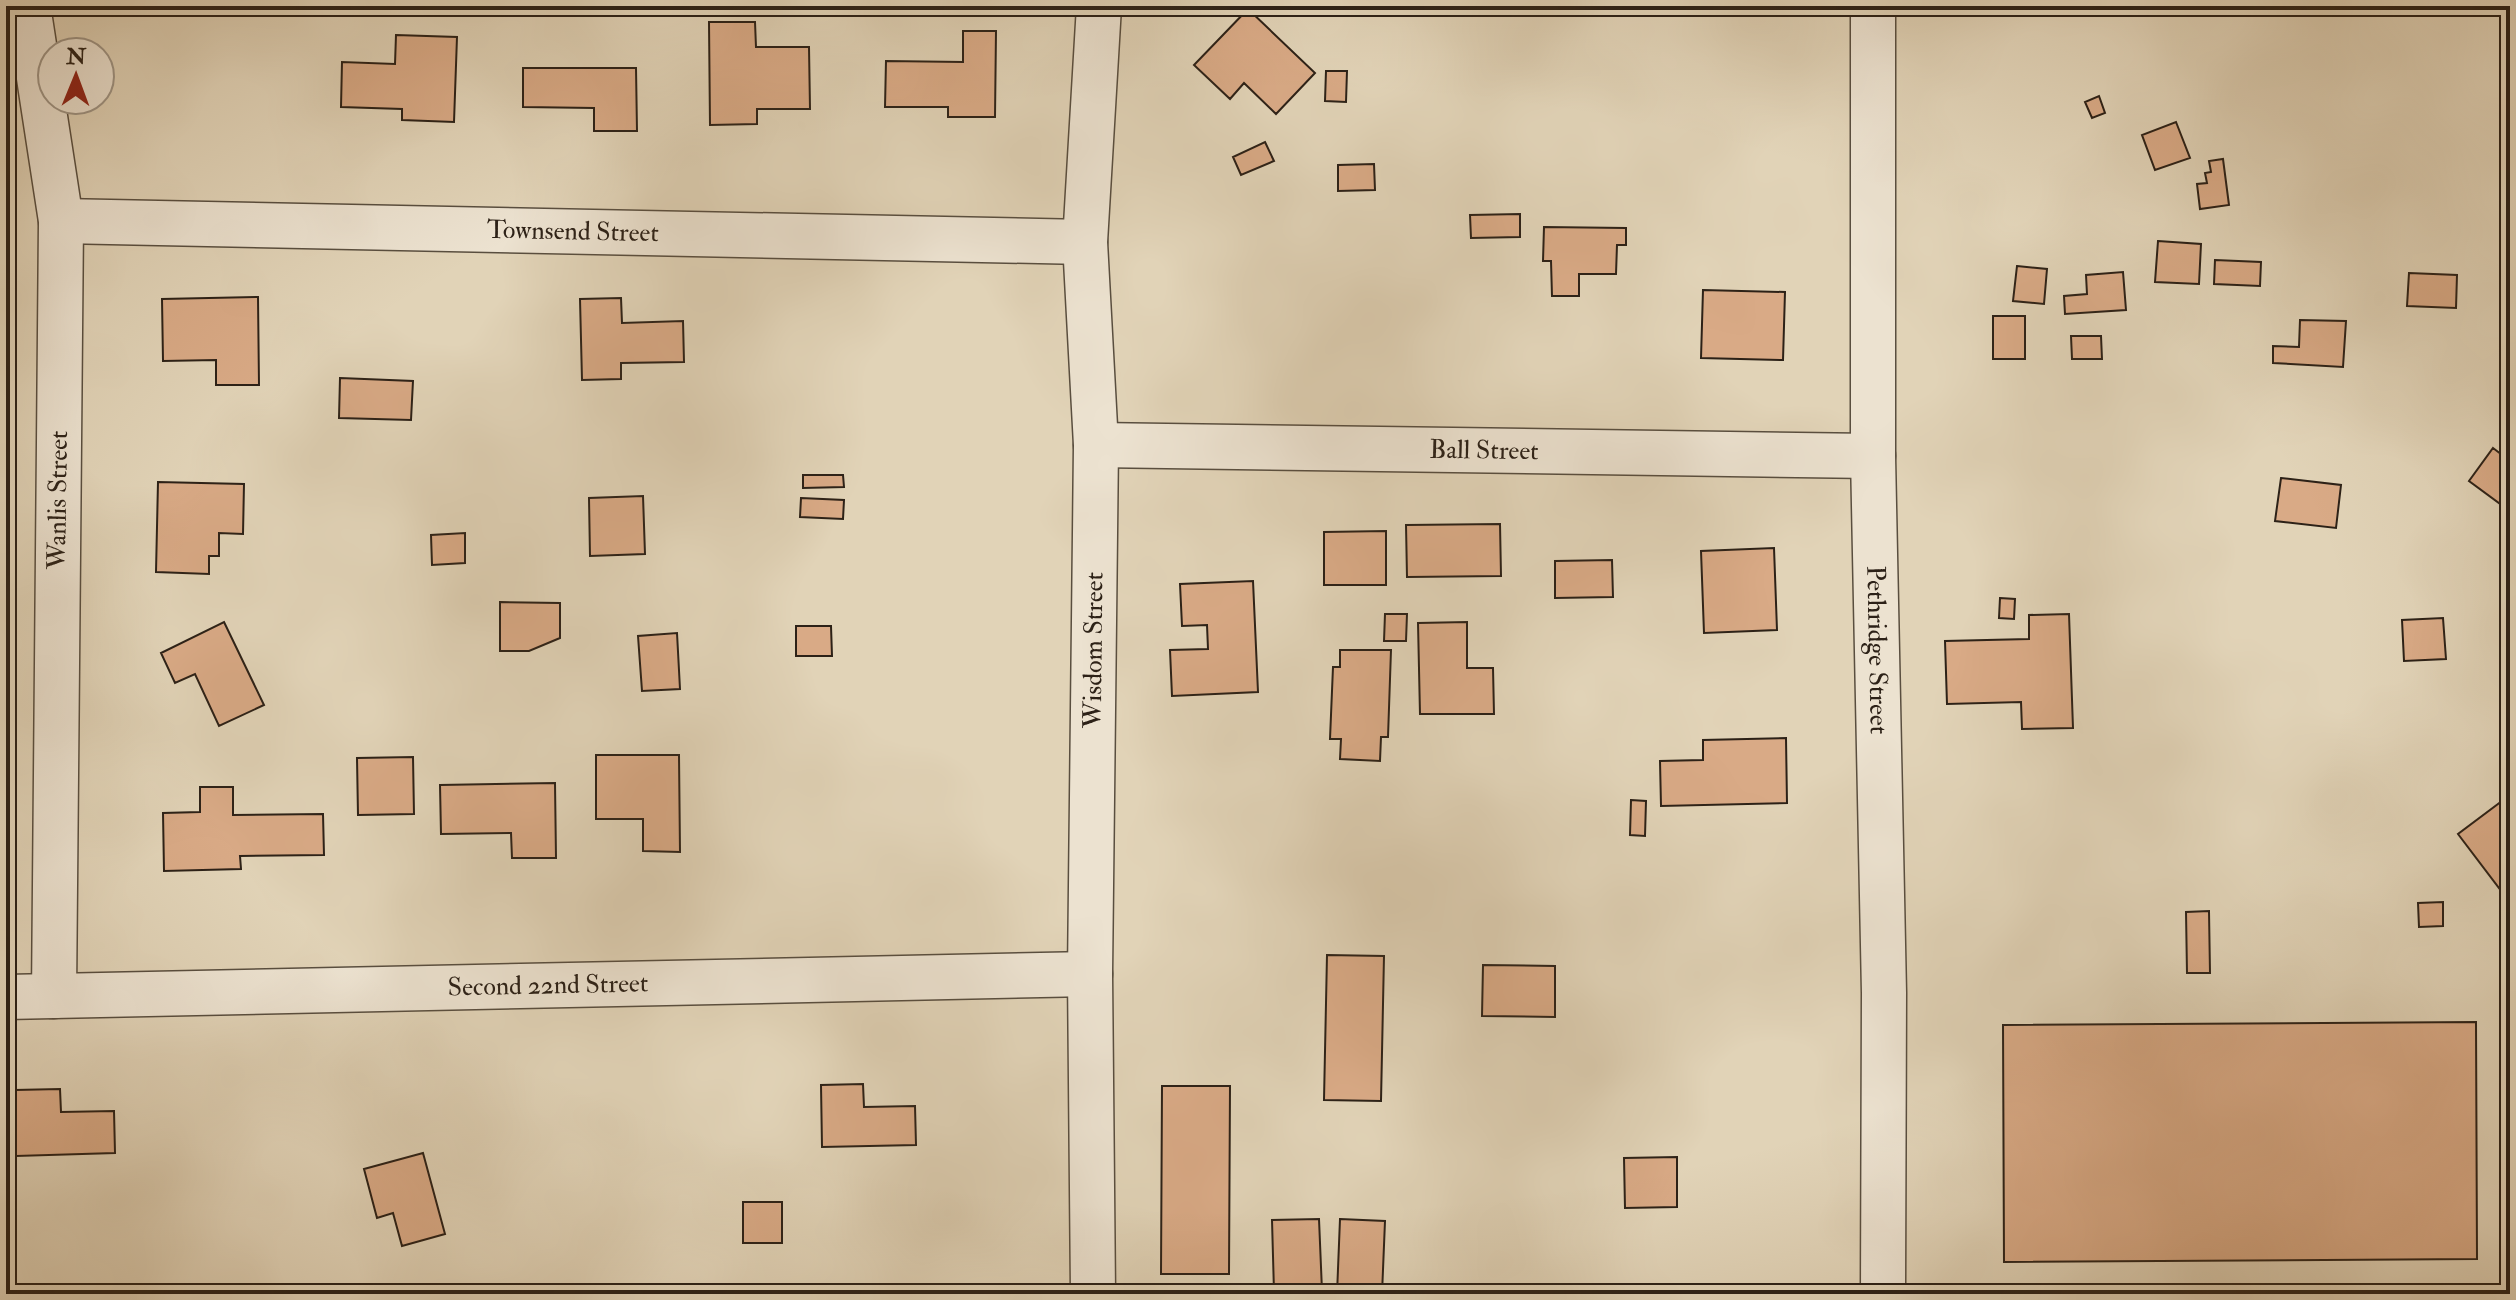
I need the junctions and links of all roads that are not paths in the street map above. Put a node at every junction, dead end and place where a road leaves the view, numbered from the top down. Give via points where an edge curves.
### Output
1 (28, 6) edge
2 (1099, 6) edge
3 (1873, 6) edge
4 (61, 221) junction
5 (1085, 242) junction
6 (1096, 445) junction
7 (1873, 456) junction
8 (1090, 974) junction
9 (54, 996) junction
10 (6, 997) edge
11 (1093, 1294) edge
12 (1883, 1294) edge

1 - 4 street, Wanlis Street
2 - 5 street, Wisdom Street
3 - 7 street, Pethridge Street
4 - 5 street, Townsend Street
4 - 9 street, Wanlis Street
5 - 6 street, Wisdom Street
6 - 7 street, Ball Street
6 - 8 street, Wisdom Street
7 - 12 street, Pethridge Street via 1884,993
8 - 9 street, Second 22nd Street
8 - 11 street, Wisdom Street
9 - 10 street, Second 22nd Street

